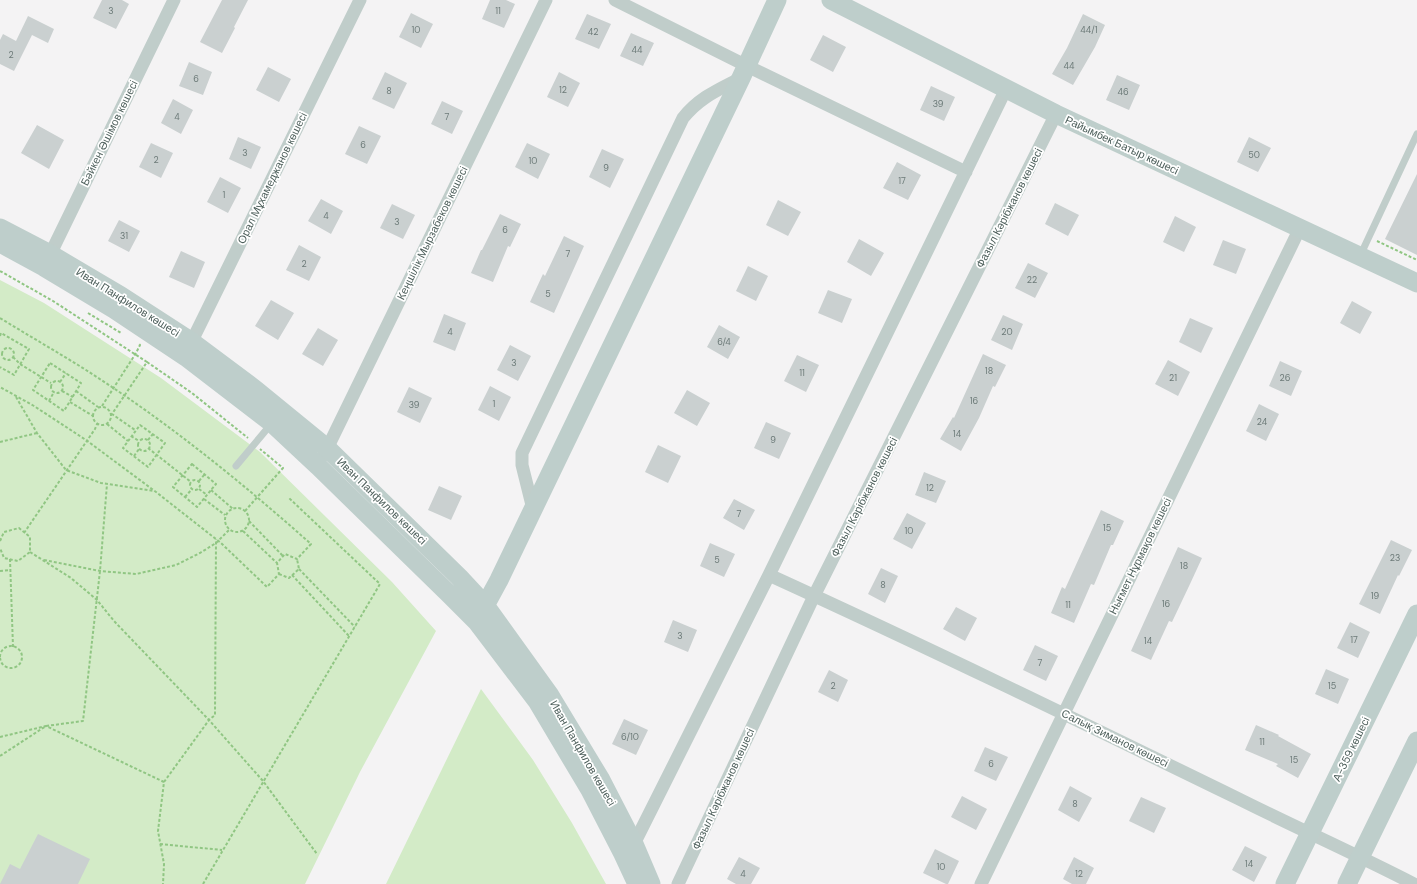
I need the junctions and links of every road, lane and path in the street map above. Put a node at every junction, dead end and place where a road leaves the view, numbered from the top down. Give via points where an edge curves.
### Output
1 (174, 0) edge
2 (360, 0) edge
3 (546, 0) edge
4 (615, 0) edge
5 (777, 0) edge
6 (831, 0) edge
7 (744, 72) junction
8 (1006, 89) junction
9 (1056, 114) junction
10 (1417, 134) edge
11 (966, 172) junction
12 (0, 228) edge
13 (1300, 228) junction
14 (1369, 237) junction
15 (0, 243) edge
16 (1360, 256) junction
17 (1417, 260) edge
18 (47, 261) junction
19 (0, 271) edge
20 (1417, 284) edge
21 (88, 314) dead end
22 (0, 318) edge
23 (0, 336) edge
24 (127, 337) dead end
25 (134, 341) dead end
26 (188, 349) junction
27 (1, 351) edge
28 (136, 354) junction
29 (13, 356) junction
30 (148, 362) junction
31 (20, 364) junction
32 (0, 367) edge
33 (66, 373) junction
34 (42, 378) junction
35 (60, 382) junction
36 (51, 383) junction
37 (0, 387) edge
38 (114, 389) junction
39 (62, 391) junction
40 (76, 391) junction
41 (54, 392) junction
42 (16, 396) junction
43 (73, 396) junction
44 (124, 396) junction
45 (49, 401) junction
46 (70, 402) junction
47 (102, 406) junction
48 (98, 408) junction
49 (112, 414) junction
50 (93, 416) junction
51 (272, 423) junction
52 (96, 424) junction
53 (107, 424) junction
54 (135, 430) junction
55 (37, 433) junction
56 (153, 434) junction
57 (131, 436) junction
58 (86, 440) junction
59 (148, 440) junction
60 (139, 441) junction
61 (0, 442) edge
62 (128, 442) junction
63 (255, 445) junction
64 (148, 448) junction
65 (327, 448) junction
66 (140, 449) junction
67 (157, 454) junction
68 (134, 456) junction
69 (236, 466) dead end
70 (318, 466) junction
71 (66, 470) junction
72 (204, 474) junction
73 (183, 475) junction
74 (191, 482) junction
75 (199, 482) junction
76 (108, 484) junction
77 (192, 489) junction
78 (199, 489) junction
79 (211, 490) junction
80 (156, 492) junction
81 (207, 495) junction
82 (185, 497) junction
83 (258, 497) junction
84 (289, 498) dead end
85 (204, 499) junction
86 (233, 509) junction
87 (533, 509) junction
88 (245, 511) junction
89 (225, 515) junction
90 (249, 521) junction
91 (228, 530) junction
92 (243, 531) junction
93 (24, 533) junction
94 (1, 537) edge
95 (217, 540) junction
96 (0, 541) edge
97 (216, 543) junction
98 (0, 548) edge
99 (30, 552) junction
100 (284, 556) junction
101 (10, 559) junction
102 (297, 559) junction
103 (43, 560) junction
104 (276, 563) junction
105 (299, 569) junction
106 (11, 570) junction
107 (0, 571) edge
108 (100, 571) junction
109 (279, 574) junction
110 (292, 575) junction
111 (769, 575) junction
112 (814, 596) junction
113 (97, 600) junction
114 (485, 605) junction
115 (1417, 614) edge
116 (477, 622) junction
117 (355, 627) junction
118 (349, 636) junction
119 (13, 647) junction
120 (4, 665) junction
121 (0, 667) edge
122 (1063, 713) junction
123 (209, 720) junction
124 (46, 726) junction
125 (0, 737) edge
126 (1417, 741) edge
127 (0, 756) edge
128 (263, 781) junction
129 (164, 782) junction
130 (1310, 834) junction
131 (160, 844) junction
132 (629, 849) junction
133 (222, 850) junction
134 (317, 854) dead end
135 (1360, 856) junction
136 (163, 884) edge
137 (203, 884) edge
138 (637, 884) edge
139 (650, 884) edge
140 (678, 884) edge
141 (981, 884) edge
142 (1285, 884) edge
143 (1347, 884) edge
144 (1414, 884) edge

1 - 18 street, Бәйкен Әшімов көшесі
2 - 26 street, Орал Мұхамеджанов көшесі
3 - 65 street, Кеңшілік Мырзабеков көшесі
4 - 7 street
5 - 7 street
6 - 8 street, Райымбек Батыр көшесі
7 - 11 street
7 - 87 street
7 - 87 street via 704,97 683,118 522,453 522,465
8 - 9 street, Райымбек Батыр көшесі
8 - 11 street
9 - 13 street, Райымбек Батыр көшесі
9 - 112 street, Фазыл Кәрібжанов көшесі
10 - 14 lane
11 - 111 street
12 - 18 street, Иван Панфилов көшесі
13 - 16 street, Райымбек Батыр көшесі
13 - 122 street, Нығмет Нұрмақов көшесі
14 - 16 lane
14 - 17 path
15 - 18 street, Иван Панфилов көшесі
16 - 20 street, Райымбек Батыр көшесі
18 - 26 street, Иван Панфилов көшесі via 114,309
19 - 28 path via 53,301
21 - 24 path
22 - 38 path
23 - 31 path via 1,333 28,350
25 - 28 path via 140,345
26 - 51 street, Иван Панфилов көшесі
26 - 65 street, Иван Панфилов көшесі via 256,390
27 - 29 path via 9,348 13,351
27 - 29 path via 5,360
28 - 30 path
28 - 38 path
29 - 31 path
30 - 44 path
30 - 63 path via 192,393
31 - 32 path via 14,375
31 - 34 path
33 - 34 path via 50,363
33 - 35 path
33 - 40 path via 81,383
34 - 36 path
34 - 45 path via 33,390
35 - 36 path
35 - 39 path via 63,386
36 - 41 path via 50,388
37 - 42 path
38 - 44 path
38 - 47 path
39 - 41 path
39 - 43 path
40 - 43 path
40 - 48 path
41 - 45 path
42 - 55 path
42 - 58 path
43 - 46 path
44 - 49 path
44 - 83 path
45 - 46 path via 64,411
46 - 50 path
47 - 48 path
47 - 49 path via 107,407
48 - 50 path via 94,410
49 - 53 path
49 - 54 path
50 - 52 path
51 - 63 lane
51 - 70 street, Иван Панфилов көшесі
52 - 53 path
52 - 58 path
53 - 62 path
54 - 56 path via 140,425
54 - 57 path
55 - 61 path
55 - 71 path
56 - 59 path
56 - 67 path via 165,443
57 - 60 path
57 - 62 path
58 - 71 path
58 - 80 path
59 - 60 path via 145,438
59 - 64 path
60 - 66 path
62 - 68 path via 123,448
63 - 69 lane
63 - 83 path via 283,468
64 - 66 path via 143,451
64 - 67 path
65 - 70 street, Кеңшілік Мырзабеков көшесі
65 - 114 street, Иван Панфилов көшесі
66 - 68 path
67 - 68 path via 148,467
67 - 73 path
70 - 116 street, Иван Панфилов көшесі
71 - 76 path
71 - 93 path
72 - 73 path via 192,464
72 - 75 path
72 - 79 path via 216,484
73 - 74 path
73 - 82 path via 173,487
74 - 75 path
74 - 77 path
75 - 78 path
76 - 80 path
76 - 108 path
77 - 78 path
77 - 82 path
78 - 81 path
79 - 81 path
79 - 86 path
80 - 95 path
81 - 85 path
82 - 85 path via 197,507
83 - 88 path
83 - 102 path via 311,544
84 - 117 path via 380,584
85 - 89 path
86 - 88 path
86 - 89 path
87 - 114 street
88 - 90 path
89 - 91 path via 224,523
90 - 92 path
90 - 100 path
91 - 92 path via 236,533
91 - 95 path
92 - 104 path
93 - 94 path via 19,528 4,532
93 - 99 path via 30,537
94 - 96 path
95 - 97 path
95 - 109 path via 267,587
97 - 108 path via 176,565 136,574
97 - 123 path via 215,715
98 - 101 path via 4,558
99 - 101 path via 18,561
99 - 103 path
100 - 102 path via 285,554
100 - 104 path
101 - 106 path
102 - 105 path
103 - 108 path
103 - 113 path via 71,578
104 - 109 path
105 - 110 path
105 - 117 path
106 - 107 path
106 - 119 path
108 - 113 path
109 - 110 path via 289,578
110 - 118 path
111 - 112 street, Салық Зиманов көшесі
111 - 132 street
112 - 122 street, Салық Зиманов көшесі
112 - 140 street, Фазыл Кәрібжанов көшесі
113 - 123 path
113 - 124 path via 83,721
114 - 116 street
114 - 132 street, Иван Панфилов көшесі via 549,694 601,780
115 - 130 street, А-359 көшесі
116 - 132 street, Иван Панфилов көшесі via 537,701
117 - 118 path
118 - 128 path
119 - 120 path via 2,652 1,659
119 - 120 path via 19,650 22,660 18,666
120 - 121 path
122 - 130 street, Салық Зиманов көшесі
122 - 141 street, Нығмет Нұрмақов көшесі
123 - 128 path
123 - 129 path
124 - 125 path
124 - 127 path
124 - 129 path
126 - 135 street
128 - 133 path
128 - 134 path
129 - 131 path via 158,832
130 - 135 street, Салық Зиманов көшесі
130 - 142 street, А-359 көшесі
131 - 133 path
131 - 136 path via 164,864
132 - 138 street, Иван Панфилов көшесі
132 - 139 street, Иван Панфилов көшесі
133 - 137 path
135 - 143 street
135 - 144 street, Салық Зиманов көшесі

